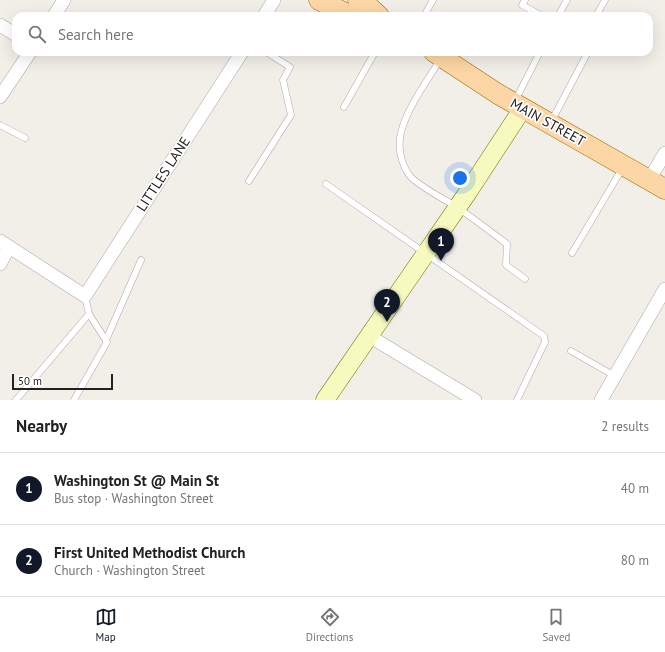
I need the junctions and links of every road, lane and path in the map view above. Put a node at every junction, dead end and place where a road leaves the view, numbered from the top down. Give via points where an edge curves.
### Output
1 (64, 0) edge
2 (274, 0) edge
3 (319, 0) edge
4 (358, 0) edge
5 (433, 0) edge
6 (525, 0) edge
7 (567, 0) edge
8 (605, 0) edge
9 (56, 12) edge
10 (266, 12) edge
11 (343, 12) edge
12 (374, 12) edge
13 (426, 12) edge
14 (534, 12) edge
15 (560, 12) edge
16 (598, 12) edge
17 (0, 25) edge
18 (12, 32) edge
19 (27, 56) edge
20 (239, 56) edge
21 (272, 56) edge
22 (373, 56) edge
23 (437, 56) edge
24 (441, 56) edge
25 (538, 56) edge
26 (586, 56) edge
27 (0, 97) edge
28 (518, 105) junction
29 (344, 107) dead end
30 (551, 123) junction
31 (0, 124) edge
32 (25, 138) dead end
33 (665, 153) edge
34 (624, 166) junction
35 (250, 181) dead end
36 (326, 184) dead end
37 (657, 185) edge
38 (457, 208) junction
39 (5, 244) edge
40 (572, 252) dead end
41 (426, 254) junction
42 (141, 260) dead end
43 (0, 264) edge
44 (525, 279) dead end
45 (85, 296) junction
46 (663, 296) edge
47 (89, 314) junction
48 (369, 336) junction
49 (106, 340) junction
50 (571, 351) dead end
51 (615, 376) junction
52 (16, 400) edge
53 (74, 400) edge
54 (324, 400) edge
55 (475, 400) edge
56 (517, 400) edge
57 (602, 400) edge

1 - 9 street
2 - 10 street
3 - 11 main road
4 - 12 main road
5 - 13 lane
6 - 14 lane via 522,6
7 - 15 lane
8 - 16 lane
17 - 18 street
19 - 27 street
20 - 45 street, LITTLES LANE
21 - 35 lane via 290,67 283,80 291,115
22 - 29 lane
23 - 38 lane via 401,130 400,153 410,176
24 - 28 main road, MAIN STREET
25 - 28 lane
26 - 30 lane
28 - 30 main road, MAIN STREET
28 - 38 main road
30 - 34 main road, MAIN STREET
31 - 32 lane
33 - 37 street
34 - 37 main road, MAIN STREET
34 - 40 lane
36 - 41 lane
38 - 41 main road
38 - 44 lane via 507,244 506,265
39 - 43 street
39 - 45 street
41 - 48 main road
41 - 56 lane via 544,336 545,342
42 - 49 lane
45 - 47 lane
46 - 51 street
47 - 49 lane
47 - 52 lane
48 - 54 main road
48 - 55 street
49 - 53 lane
50 - 51 lane
51 - 57 street

